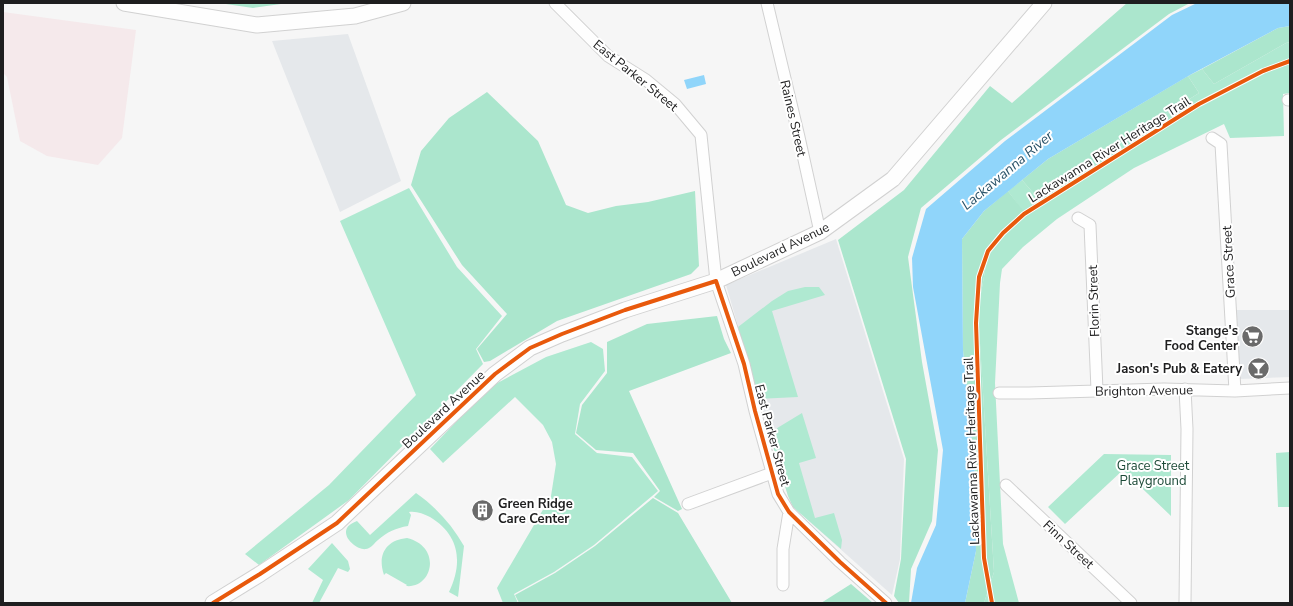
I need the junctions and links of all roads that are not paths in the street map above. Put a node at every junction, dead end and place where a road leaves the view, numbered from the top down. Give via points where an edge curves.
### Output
1 (124, 3) edge
2 (403, 3) edge
3 (555, 3) edge
4 (767, 3) edge
5 (1044, 3) edge
6 (1212, 138) dead end
7 (1078, 218) dead end
8 (820, 232) junction
9 (716, 281) junction
10 (1290, 388) edge
11 (1185, 389) junction
12 (1097, 390) junction
13 (1235, 391) junction
14 (999, 393) dead end
15 (772, 473) junction
16 (1006, 485) dead end
17 (688, 504) dead end
18 (789, 512) junction
19 (783, 585) dead end
20 (213, 603) edge
21 (886, 603) edge
22 (1131, 603) edge
23 (1185, 603) edge

1 - 2 street via 257,25 355,16
3 - 9 street, East Parker Street via 608,56 646,80 675,104 701,135
4 - 8 street, Raines Street
5 - 8 street, Boulevard Avenue via 893,179
6 - 13 street, Grace Street via 1222,144
7 - 12 street, Florin Street via 1090,225
8 - 9 street, Boulevard Avenue
9 - 15 street, East Parker Street via 744,364
9 - 20 street, Boulevard Avenue via 625,310 530,348 495,374 337,523
10 - 13 street, Brighton Avenue
11 - 12 street, Brighton Avenue
11 - 13 street, Brighton Avenue
11 - 23 street
12 - 14 street, Brighton Avenue
15 - 17 street
15 - 18 street, East Parker Street via 778,494
16 - 22 street, Finn Street
18 - 19 street via 783,549
18 - 21 street, East Parker Street

